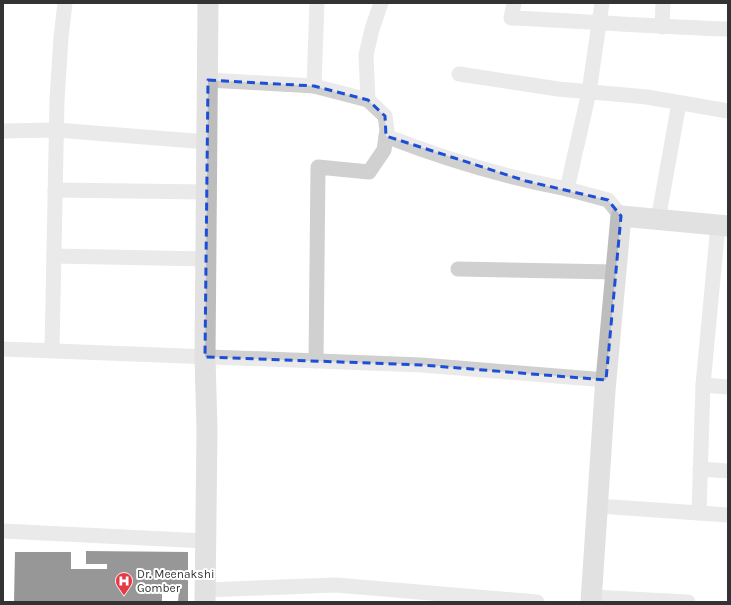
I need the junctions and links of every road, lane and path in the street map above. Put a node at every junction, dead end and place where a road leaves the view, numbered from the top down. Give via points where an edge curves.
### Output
1 (65, 3) edge
2 (208, 3) edge
3 (317, 3) edge
4 (381, 3) edge
5 (514, 3) edge
6 (602, 3) edge
7 (663, 3) edge
8 (600, 22) junction
9 (662, 27) junction
10 (728, 28) edge
11 (459, 74) dead end
12 (208, 80) junction
13 (314, 86) junction
14 (590, 92) junction
15 (368, 100) junction
16 (679, 103) junction
17 (728, 111) edge
18 (56, 130) junction
19 (3, 131) edge
20 (386, 136) junction
21 (207, 142) junction
22 (567, 189) junction
23 (55, 190) junction
24 (207, 192) junction
25 (622, 216) junction
26 (658, 220) junction
27 (723, 226) edge
28 (54, 256) junction
29 (206, 258) junction
30 (458, 268) dead end
31 (616, 272) junction
32 (3, 349) edge
33 (52, 350) junction
34 (205, 357) junction
35 (316, 361) junction
36 (606, 380) junction
37 (703, 384) junction
38 (728, 387) edge
39 (700, 469) junction
40 (728, 472) edge
41 (598, 506) junction
42 (699, 513) junction
43 (728, 515) edge
44 (3, 531) edge
45 (206, 541) junction
46 (205, 596) edge
47 (438, 598) edge
48 (592, 600) edge
49 (537, 602) edge
50 (688, 602) edge

1 - 18 street
2 - 12 street
3 - 13 street
4 - 15 street via 366,55
5 - 8 street via 511,18
6 - 8 street
7 - 9 street
8 - 9 street
8 - 14 street
9 - 10 street
11 - 14 street
12 - 13 street
12 - 21 street
13 - 15 street
14 - 16 street via 647,97
14 - 22 street
15 - 20 street via 385,116
16 - 17 street
16 - 26 street
18 - 19 street
18 - 21 street
18 - 23 street
20 - 22 street via 419,150 526,181
20 - 35 street via 384,150 368,172 318,167
21 - 24 street
22 - 25 street via 608,200
23 - 24 street
23 - 28 street
24 - 29 street
25 - 26 street
25 - 31 street
26 - 27 street
27 - 37 street
28 - 29 street
28 - 33 street
29 - 34 street
30 - 31 street
31 - 36 street
32 - 33 street
33 - 34 street
34 - 35 street
34 - 45 street
35 - 36 street via 422,365
36 - 41 street
37 - 38 street
37 - 39 street
39 - 40 street
39 - 42 street
41 - 42 street
41 - 48 street
42 - 43 street
44 - 45 street
45 - 46 street
46 - 47 street via 336,586
47 - 49 street
48 - 50 street

